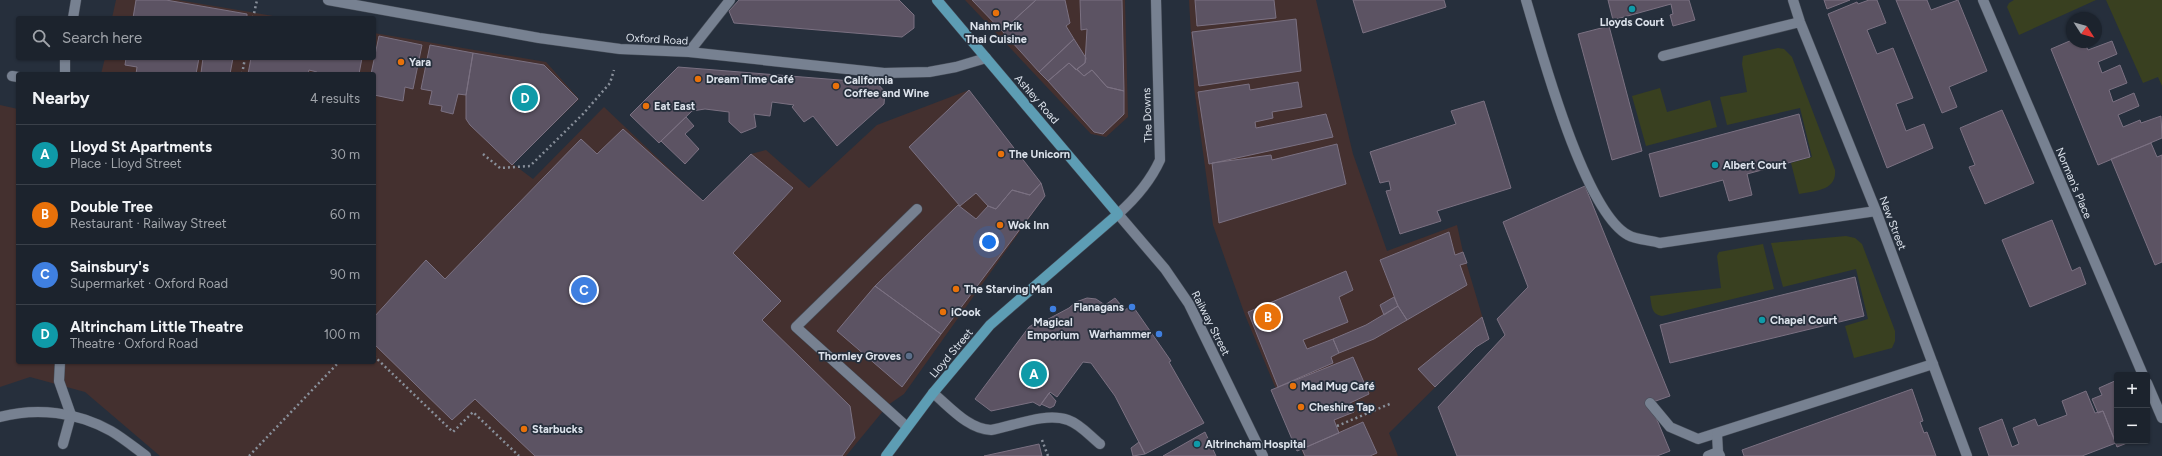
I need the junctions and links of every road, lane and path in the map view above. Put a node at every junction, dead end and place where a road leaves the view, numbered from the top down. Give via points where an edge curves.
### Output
1 (76, 0) edge
2 (257, 0) edge
3 (328, 0) edge
4 (730, 0) edge
5 (937, 0) edge
6 (1156, 0) edge
7 (1526, 0) edge
8 (1793, 0) edge
9 (1983, 0) edge
10 (73, 16) edge
11 (253, 16) edge
12 (1800, 22) junction
13 (620, 49) junction
14 (689, 52) junction
15 (1663, 56) dead end
16 (986, 58) junction
17 (65, 60) edge
18 (245, 60) edge
19 (66, 72) edge
20 (242, 72) edge
21 (483, 154) dead end
22 (917, 209) dead end
23 (1876, 211) junction
24 (1118, 214) junction
25 (376, 358) edge
26 (60, 364) edge
27 (337, 364) edge
28 (1933, 364) junction
29 (2142, 372) edge
30 (2150, 391) edge
31 (933, 393) junction
32 (1392, 403) dead end
33 (1650, 403) dead end
34 (71, 415) junction
35 (0, 417) edge
36 (2162, 418) edge
37 (1337, 426) dead end
38 (907, 427) junction
39 (1717, 434) junction
40 (63, 444) dead end
41 (1100, 444) dead end
42 (1715, 455) edge
43 (146, 456) edge
44 (249, 456) edge
45 (519, 456) edge
46 (886, 456) edge
47 (1263, 456) edge
48 (1967, 456) edge

1 - 10 street
2 - 11 path
3 - 13 street, Oxford Road via 538,38
4 - 14 street
5 - 16 main road, Ashley Road
6 - 24 street, The Downs via 1160,160 1152,178
7 - 23 street via 1571,142 1595,197 1611,221 1628,236 1660,243
8 - 12 street, New Street
9 - 29 street, Norman's Place
12 - 15 street
12 - 23 street, New Street
13 - 14 street, Oxford Road
13 - 21 path via 610,83 583,114 530,166 500,168
14 - 16 street, Oxford Road via 910,74 956,67
16 - 24 main road, Ashley Road
17 - 19 street
18 - 20 path
22 - 38 street via 796,327
23 - 28 street, New Street
24 - 31 main road, Lloyd Street via 990,325
24 - 47 street, Railway Street via 1165,269 1189,304
25 - 45 path via 453,432 473,412
26 - 34 street via 59,381
27 - 44 path
28 - 39 street
28 - 48 street, New Street
30 - 36 street
31 - 38 main road, Lloyd Street
31 - 41 street via 969,424 984,430 1056,417 1078,426
32 - 37 path
33 - 39 street via 1670,427 1677,431 1698,439
34 - 35 street via 37,411
34 - 40 street
34 - 43 street via 110,431
38 - 46 main road, Lloyd Street
39 - 42 street

